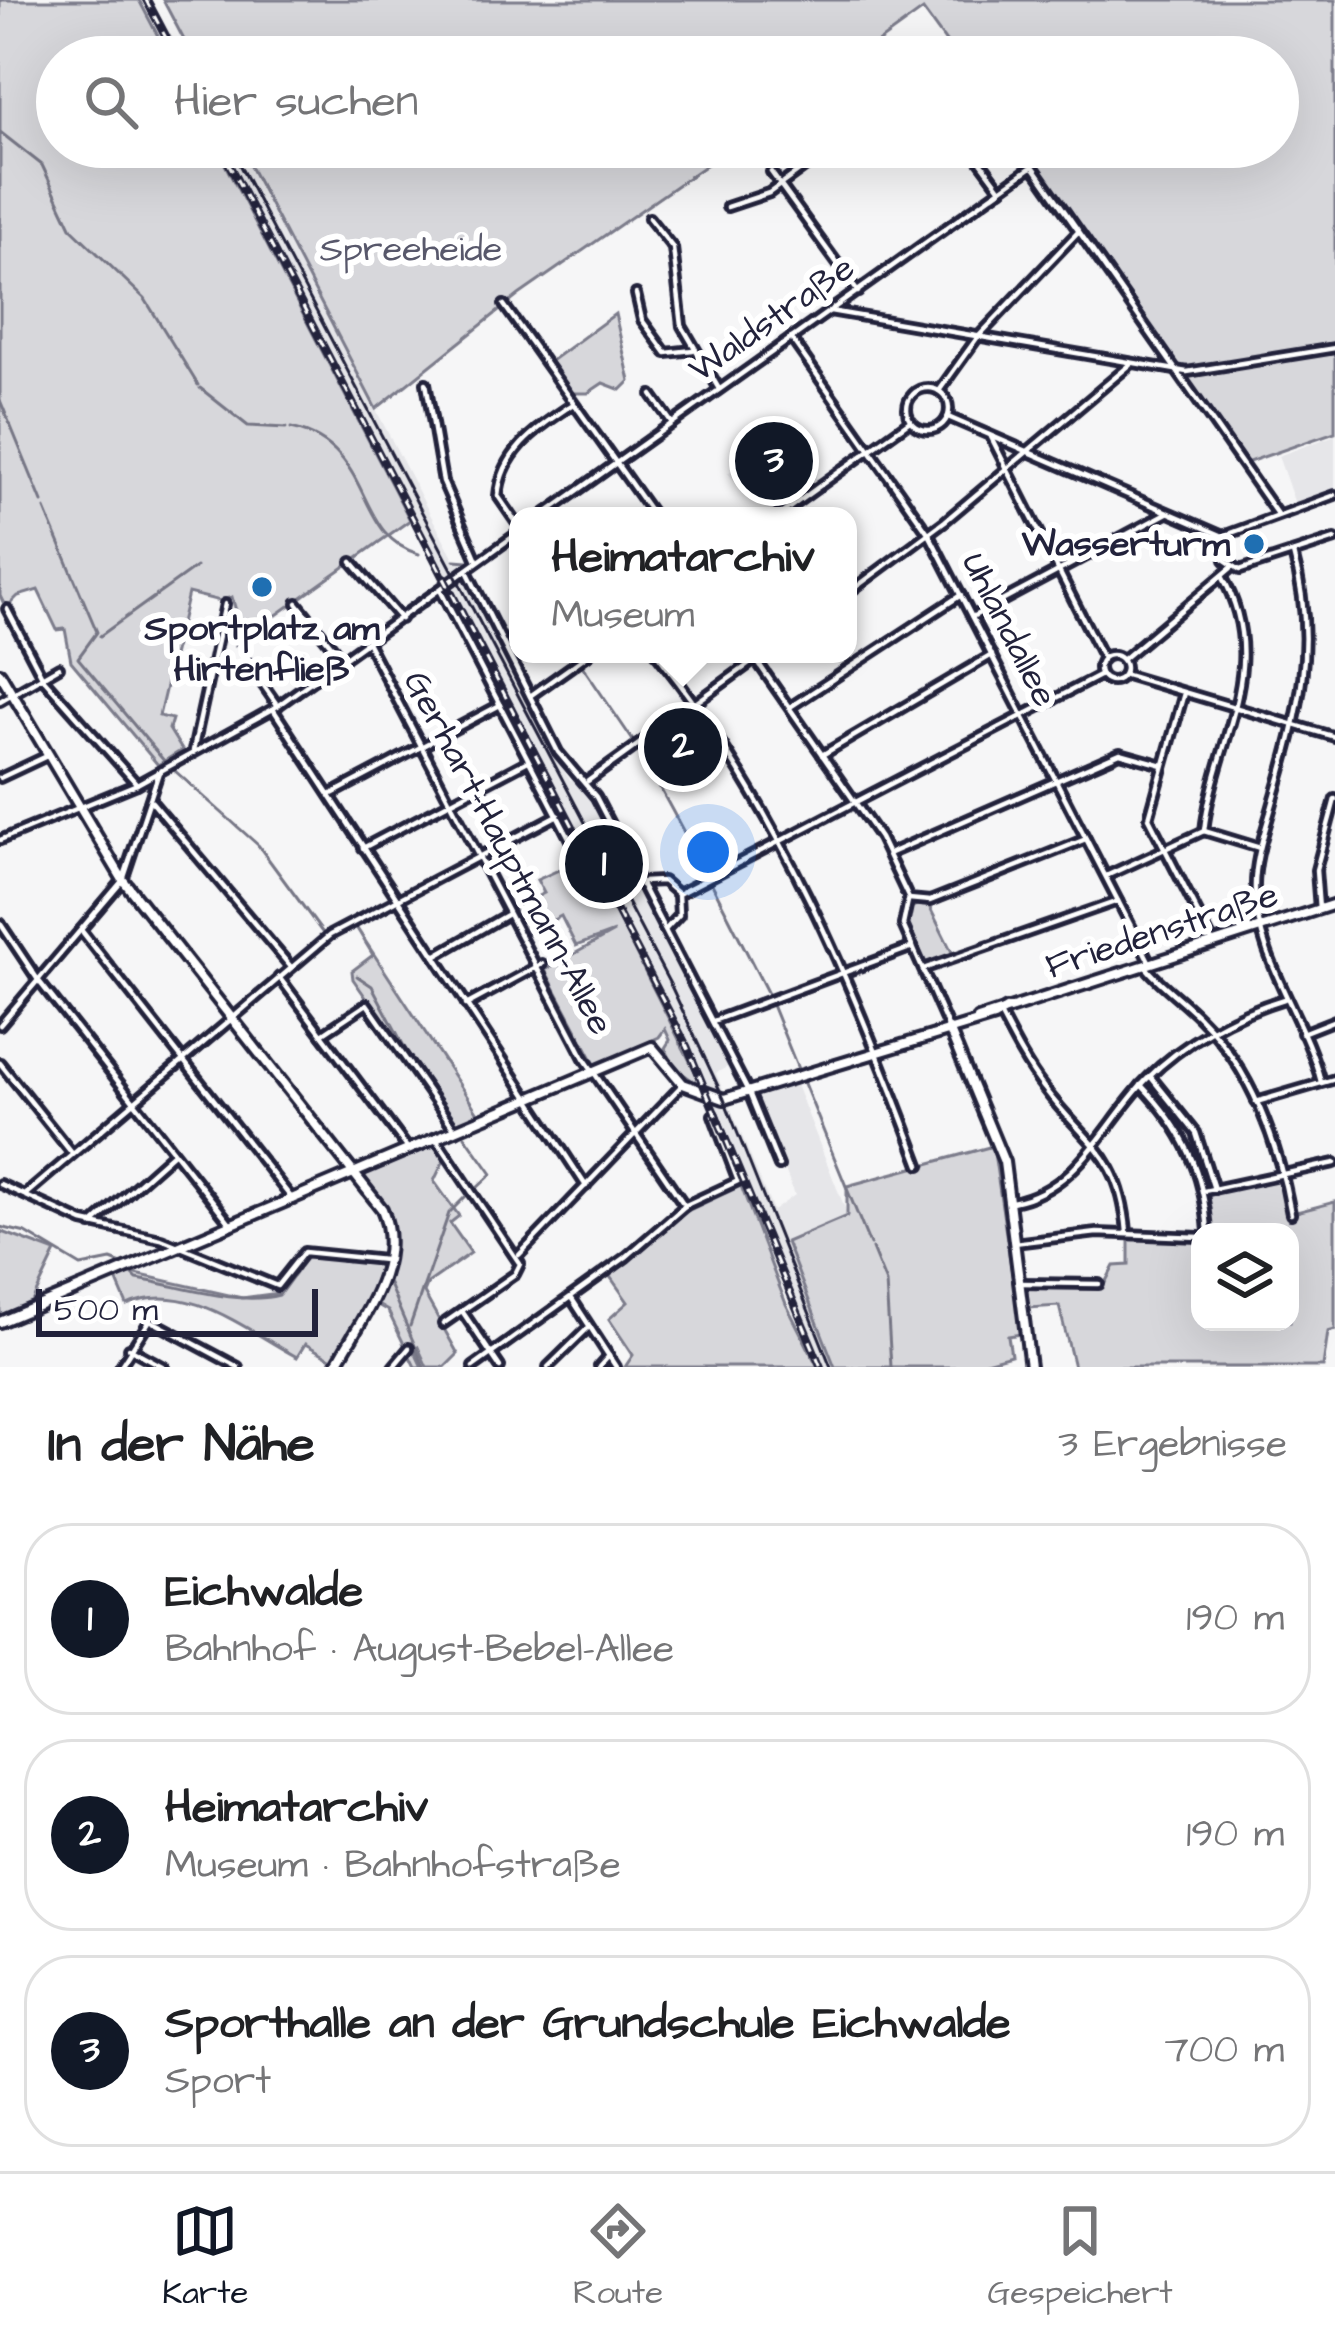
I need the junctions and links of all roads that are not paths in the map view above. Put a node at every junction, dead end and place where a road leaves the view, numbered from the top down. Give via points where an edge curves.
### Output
1 (804, 168) edge
2 (986, 168) edge
3 (1030, 168) edge
4 (1034, 168) edge
5 (771, 172) dead end
6 (781, 185) junction
7 (1001, 189) junction
8 (727, 207) dead end
9 (650, 218) dead end
10 (1078, 232) junction
11 (858, 292) junction
12 (637, 294) dead end
13 (504, 305) dead end
14 (830, 311) junction
15 (791, 338) junction
16 (976, 338) junction
17 (1335, 348) edge
18 (693, 350) junction
19 (1131, 364) junction
20 (1177, 371) junction
21 (426, 383) dead end
22 (719, 389) junction
23 (939, 391) junction
24 (652, 395) dead end
25 (573, 404) junction
26 (948, 417) junction
27 (910, 421) junction
28 (672, 423) junction
29 (991, 437) junction
30 (870, 450) junction
31 (1029, 452) junction
32 (616, 464) junction
33 (1006, 471) junction
34 (1335, 495) edge
35 (561, 507) edge
36 (647, 507) edge
37 (792, 507) edge
38 (1167, 512) junction
39 (509, 513) edge
40 (1277, 514) junction
41 (929, 534) junction
42 (509, 536) edge
43 (1223, 536) junction
44 (1335, 539) edge
45 (1293, 554) junction
46 (352, 562) dead end
47 (478, 562) junction
48 (1231, 568) junction
49 (466, 571) junction
50 (1059, 571) junction
51 (1222, 576) junction
52 (857, 586) edge
53 (440, 590) junction
54 (961, 595) junction
55 (296, 603) dead end
56 (225, 604) dead end
57 (7, 609) dead end
58 (972, 617) junction
59 (401, 619) junction
60 (367, 642) junction
61 (509, 655) edge
62 (992, 655) junction
63 (1103, 658) junction
64 (1124, 659) junction
65 (343, 660) junction
66 (248, 663) dead end
67 (513, 663) edge
68 (576, 663) edge
69 (665, 663) edge
70 (746, 663) edge
71 (758, 663) edge
72 (857, 663) edge
73 (857, 663) edge
74 (59, 667) dead end
75 (0, 673) edge
76 (1126, 675) junction
77 (1099, 676) junction
78 (43, 678) junction
79 (1184, 693) junction
80 (14, 694) junction
81 (530, 696) junction
82 (0, 701) edge
83 (697, 702) junction
84 (501, 705) junction
85 (789, 707) junction
86 (276, 708) junction
87 (1238, 708) junction
88 (1023, 716) junction
89 (1296, 725) junction
90 (1335, 737) edge
91 (422, 746) junction
92 (194, 751) junction
93 (49, 755) junction
94 (822, 755) junction
95 (530, 760) junction
96 (1163, 765) junction
97 (165, 768) junction
98 (0, 778) edge
99 (1055, 778) junction
100 (588, 781) junction
101 (136, 784) junction
102 (329, 795) junction
103 (1335, 799) edge
104 (151, 801) junction
105 (451, 801) junction
106 (856, 802) junction
107 (79, 806) junction
108 (558, 814) junction
109 (1204, 831) junction
110 (1086, 839) junction
111 (0, 840) edge
112 (780, 841) junction
113 (364, 848) junction
114 (1260, 848) junction
115 (1166, 851) junction
116 (577, 853) dead end
117 (888, 854) junction
118 (479, 856) junction
119 (1106, 877) junction
120 (122, 880) junction
121 (641, 883) junction
122 (678, 894) junction
123 (397, 898) junction
124 (909, 899) junction
125 (1118, 901) junction
126 (1335, 904) edge
127 (1319, 909) junction
128 (509, 913) junction
129 (0, 922) edge
130 (1261, 928) junction
131 (80, 930) junction
132 (665, 930) junction
133 (1213, 943) junction
134 (913, 947) junction
135 (435, 956) junction
136 (1150, 964) junction
137 (540, 966) junction
138 (291, 967) junction
139 (922, 969) junction
140 (844, 973) junction
141 (279, 977) junction
142 (38, 980) junction
143 (1284, 999) junction
144 (466, 1005) junction
145 (1003, 1011) junction
146 (232, 1018) junction
147 (1335, 1020) edge
148 (713, 1021) junction
149 (0, 1025) edge
150 (949, 1029) junction
151 (1212, 1031) junction
152 (322, 1034) junction
153 (1302, 1034) junction
154 (876, 1051) junction
155 (183, 1059) junction
156 (0, 1063) edge
157 (594, 1072) junction
158 (1150, 1076) junction
159 (1335, 1079) edge
160 (1322, 1082) junction
161 (683, 1084) junction
162 (1142, 1085) junction
163 (748, 1092) junction
164 (529, 1100) junction
165 (134, 1101) junction
166 (1256, 1102) junction
167 (713, 1115) dead end
168 (460, 1131) junction
169 (636, 1134) junction
170 (437, 1140) junction
171 (1095, 1143) junction
172 (409, 1151) junction
173 (174, 1152) junction
174 (72, 1154) junction
175 (1335, 1163) edge
176 (920, 1165) dead end
177 (779, 1166) dead end
178 (356, 1174) junction
179 (1282, 1174) junction
180 (0, 1184) edge
181 (586, 1186) junction
182 (1214, 1189) junction
183 (1204, 1191) junction
184 (25, 1195) junction
185 (293, 1200) junction
186 (1009, 1203) junction
187 (685, 1206) junction
188 (1291, 1214) dead end
189 (1207, 1223) edge
190 (92, 1225) junction
191 (231, 1226) junction
192 (1126, 1232) junction
193 (1191, 1236) edge
194 (1015, 1243) junction
195 (181, 1246) junction
196 (519, 1255) junction
197 (386, 1269) junction
198 (1020, 1282) junction
199 (1099, 1285) dead end
200 (572, 1299) junction
201 (462, 1311) junction
202 (0, 1322) edge
203 (443, 1324) dead end
204 (589, 1327) junction
205 (129, 1348) junction
206 (409, 1348) dead end
207 (491, 1355) junction
208 (609, 1356) junction
209 (119, 1367) edge
210 (164, 1367) edge
211 (238, 1367) edge
212 (335, 1367) edge
213 (392, 1367) edge
214 (473, 1367) edge
215 (500, 1367) edge
216 (548, 1367) edge
217 (599, 1367) edge
218 (616, 1367) edge
219 (1030, 1367) edge

1 - 6 street
2 - 7 street
3 - 7 street, Waldstraße
4 - 10 street, Waldstraße
5 - 6 street
6 - 8 street
6 - 11 street
7 - 11 street, Waldstraße
9 - 18 street via 674,248 678,312
10 - 16 street
10 - 20 street
11 - 14 street, Waldstraße
12 - 18 street via 642,320 662,349
13 - 25 street
14 - 15 street, Waldstraße
14 - 16 street
15 - 22 street, Waldstraße
15 - 30 street, Uhlandallee
16 - 19 street
16 - 23 street
17 - 20 street
18 - 22 street
19 - 20 street
19 - 31 street
20 - 40 street
21 - 47 street via 442,480
22 - 28 street, Waldstraße
23 - 26 street
23 - 27 street via 911,395
24 - 28 street
25 - 32 street
25 - 39 street via 525,436 499,496
26 - 27 street via 929,430
26 - 29 street
27 - 30 street
28 - 32 street, Waldstraße
29 - 31 street
29 - 33 street
30 - 37 street
30 - 41 street, Uhlandallee
31 - 33 street
31 - 38 street
32 - 35 street, Waldstraße
32 - 36 street
33 - 41 street
33 - 50 street
34 - 40 street
38 - 43 street
38 - 50 street
40 - 43 street
41 - 52 street
41 - 54 street, Uhlandallee
42 - 47 street
43 - 48 street
44 - 45 street
45 - 48 street
45 - 89 street via 1308,644
46 - 59 street
47 - 49 street
48 - 51 street
49 - 53 street
49 - 61 street
50 - 58 street
50 - 63 street
51 - 64 street
51 - 87 street via 1243,636
53 - 59 street
53 - 84 street
54 - 58 street, Uhlandallee
54 - 73 street
55 - 65 street
56 - 92 street
57 - 78 street
58 - 62 street, Uhlandallee
59 - 60 street
60 - 65 street
60 - 91 street, Gerhart-Hauptmann-Allee
62 - 88 street, Uhlandallee
62 - 94 street
63 - 64 street
63 - 77 street
64 - 76 street
65 - 86 street
66 - 86 street
67 - 81 street
68 - 81 street
69 - 83 street
70 - 83 street
71 - 85 street
72 - 85 street
74 - 78 street
75 - 80 street
76 - 77 street
76 - 79 street
77 - 88 street
78 - 80 street
78 - 101 street
79 - 87 street
79 - 96 street
80 - 82 street
80 - 93 street
81 - 100 street via 561,757
83 - 100 street
83 - 112 street
84 - 91 street
84 - 95 street
85 - 94 street
86 - 92 street
86 - 102 street
87 - 89 street
87 - 109 street
88 - 99 street, Uhlandallee
88 - 106 street
89 - 90 street
89 - 114 street
91 - 102 street
91 - 105 street, Gerhart-Hauptmann-Allee
92 - 97 street
93 - 98 street
93 - 107 street
94 - 106 street
95 - 105 street
95 - 108 street
96 - 99 street via 1120,753
96 - 115 street via 1148,816
97 - 101 street
97 - 104 street
99 - 110 street, Uhlandallee
99 - 117 street
100 - 121 street
101 - 107 street
102 - 113 street
103 - 127 street via 1316,870
104 - 120 street
104 - 138 street
105 - 113 street
105 - 118 street, Gerhart-Hauptmann-Allee
106 - 112 street
106 - 117 street
107 - 111 street
107 - 120 street
108 - 116 street
108 - 118 street
109 - 114 street
109 - 115 street
110 - 119 street, Uhlandallee
110 - 124 street via 930,901
112 - 122 street
112 - 140 street
113 - 123 street
114 - 130 street
115 - 119 street
115 - 133 street
117 - 124 street
118 - 123 street
118 - 128 street, Gerhart-Hauptmann-Allee
119 - 125 street, Uhlandallee
120 - 131 street
120 - 146 street
121 - 122 street via 661,880
121 - 132 street
122 - 132 street via 679,915
123 - 135 street
123 - 138 street
124 - 134 street via 902,917
125 - 136 street, Uhlandallee
125 - 139 street
126 - 127 street, Friedenstraße
127 - 130 street, Friedenstraße
128 - 135 street
128 - 137 street, Gerhart-Hauptmann-Allee
129 - 142 street
130 - 133 street, Friedenstraße
130 - 143 street
131 - 142 street
131 - 155 street
132 - 148 street
133 - 136 street, Friedenstraße
134 - 139 street
134 - 140 street
135 - 144 street
136 - 145 street, Friedenstraße
136 - 151 street
137 - 144 street
137 - 157 street, Gerhart-Hauptmann-Allee
138 - 141 street
139 - 150 street
140 - 148 street
140 - 154 street
141 - 146 street
141 - 152 street
142 - 149 street
142 - 165 street
143 - 151 street
143 - 153 street
144 - 164 street
145 - 150 street, Friedenstraße
145 - 171 street via 1042,1087
146 - 155 street
146 - 178 street
147 - 153 street
148 - 163 street
150 - 154 street, Friedenstraße
150 - 186 street via 998,1145
151 - 158 street
151 - 166 street
152 - 168 street via 367,1004
152 - 172 street
153 - 160 street
154 - 163 street, Friedenstraße
154 - 176 street
155 - 165 street
155 - 185 street
156 - 174 street
157 - 161 street via 647,1048 659,1050
157 - 164 street
157 - 169 street, Gerhart-Hauptmann-Allee
158 - 162 street
158 - 182 street via 1196,1133
159 - 160 street
160 - 166 street
161 - 163 street, Friedenstraße via 720,1100
161 - 169 street
162 - 171 street
162 - 183 street via 1185,1139
163 - 177 street
164 - 168 street
164 - 181 street
165 - 173 street
165 - 174 street
166 - 179 street
167 - 187 street via 739,1180
168 - 170 street
169 - 181 street
169 - 187 street, Gerhart-Hauptmann-Allee
170 - 172 street
170 - 196 street
171 - 186 street via 1057,1185
171 - 192 street via 1116,1176
172 - 178 street
173 - 190 street
173 - 191 street
174 - 184 street
175 - 179 street
178 - 185 street
178 - 197 street via 385,1215
179 - 182 street
179 - 188 street
180 - 184 street
181 - 196 street
182 - 183 street
183 - 189 street
184 - 190 street
185 - 191 street
186 - 194 street
187 - 200 street
190 - 195 street
191 - 195 street
192 - 193 street
192 - 194 street
194 - 198 street
195 - 197 street via 277,1286 304,1252 361,1254
195 - 202 street
196 - 201 street via 518,1271
197 - 212 street
198 - 199 street
198 - 219 street
200 - 204 street
200 - 207 street
201 - 203 street
201 - 207 street
204 - 208 street
204 - 216 street
205 - 209 street
205 - 210 street
205 - 211 street via 150,1320
206 - 213 street
207 - 214 street
207 - 215 street
208 - 217 street
208 - 218 street

